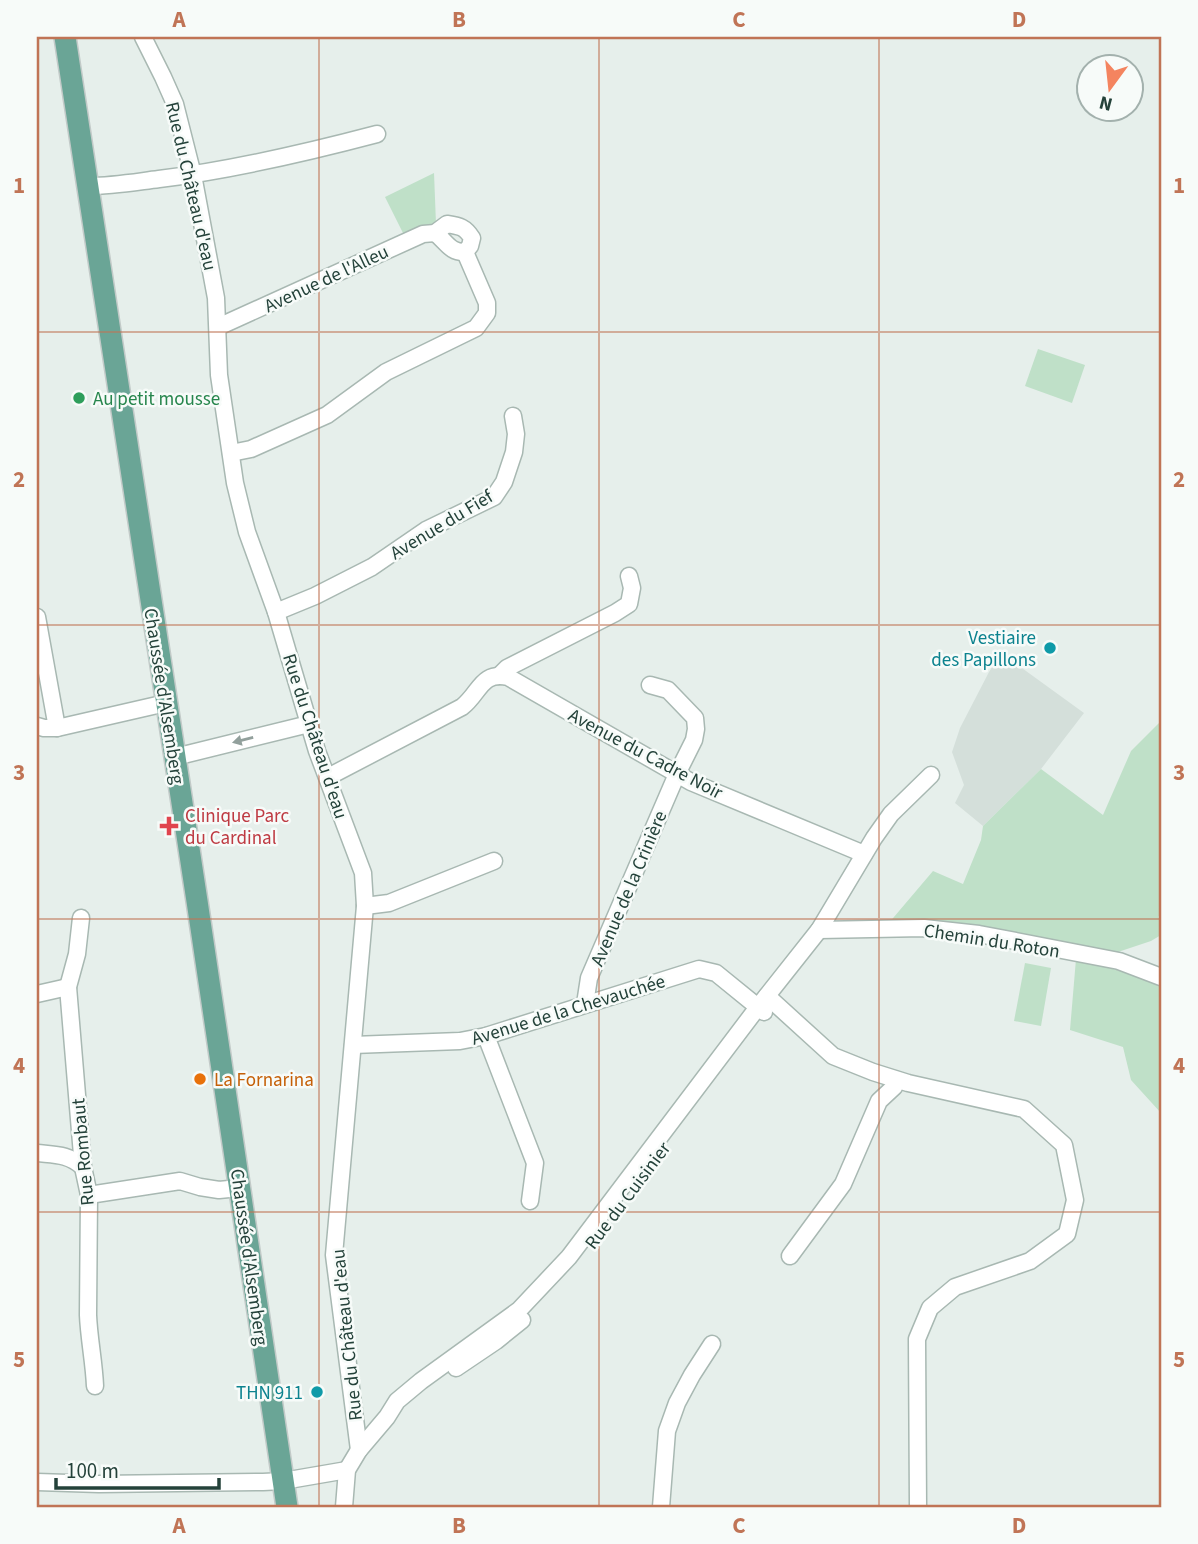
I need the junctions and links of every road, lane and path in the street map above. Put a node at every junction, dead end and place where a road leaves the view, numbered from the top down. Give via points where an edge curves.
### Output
1 (65, 37) edge
2 (143, 37) edge
3 (377, 134) dead end
4 (193, 175) junction
5 (89, 186) junction
6 (435, 233) junction
7 (465, 252) junction
8 (218, 327) junction
9 (513, 416) dead end
10 (231, 453) junction
11 (629, 576) dead end
12 (276, 612) junction
13 (37, 617) edge
14 (504, 677) junction
15 (650, 685) dead end
16 (166, 703) junction
17 (309, 724) junction
18 (37, 726) edge
19 (57, 728) junction
20 (174, 757) junction
21 (677, 774) junction
22 (930, 775) dead end
23 (328, 777) junction
24 (864, 854) junction
25 (494, 861) dead end
26 (365, 906) junction
27 (81, 918) dead end
28 (819, 930) junction
29 (1161, 977) edge
30 (68, 987) junction
31 (37, 994) edge
32 (585, 1004) junction
33 (766, 1005) junction
34 (486, 1035) junction
35 (353, 1045) junction
36 (873, 1072) junction
37 (897, 1080) junction
38 (879, 1101) junction
39 (37, 1153) edge
40 (83, 1167) junction
41 (240, 1188) junction
42 (89, 1195) junction
43 (530, 1201) dead end
44 (790, 1256) dead end
45 (712, 1344) dead end
46 (95, 1386) dead end
47 (359, 1450) junction
48 (347, 1470) junction
49 (283, 1481) junction
50 (37, 1482) edge
51 (287, 1507) edge
52 (344, 1507) edge
53 (661, 1507) edge
54 (918, 1507) edge

1 - 5 main road, Chaussée d'Alsemberg
2 - 4 street, Rue du Château d'eau via 175,104
3 - 4 street
4 - 5 street
4 - 8 street, Rue du Château d'eau
5 - 16 main road, Chaussée d'Alsemberg
6 - 7 street via 451,250
6 - 7 street, Avenue de l'Alleu via 447,224 466,229 471,239
6 - 8 street, Avenue de l'Alleu via 423,234
7 - 10 street, Avenue de l'Alleu via 487,303 487,313 476,328 386,372 327,415 251,449
8 - 10 street, Rue du Château d'eau via 219,374
9 - 12 street, Avenue du Fief via 514,452 494,496 426,530 372,567
10 - 12 street, Rue du Château d'eau via 247,532
11 - 14 street via 629,604 507,668
12 - 17 street, Rue du Château d'eau
13 - 19 street
14 - 21 street, Avenue du Cadre Noir
14 - 23 street via 482,682 463,707
15 - 21 street, Avenue de la Crinière via 668,690 695,718 694,740
16 - 19 street
16 - 20 main road, Chaussée d'Alsemberg
17 -> 20 street
17 - 23 street, Rue du Château d'eau
18 - 19 street
20 - 41 main road, Chaussée d'Alsemberg
21 - 24 street, Avenue du Cadre Noir
21 - 32 street, Avenue de la Crinière via 589,978
22 - 24 street, Rue du Cuisinier via 891,814
23 - 26 street, Rue du Château d'eau via 363,873
24 - 28 street, Rue du Cuisinier
25 - 26 street via 389,903
26 - 35 street, Rue du Château d'eau
27 - 30 street, Rue Rombaut
28 - 29 street, Chemin du Roton via 924,928 979,934 1119,961
28 - 33 street, Rue du Cuisinier
30 - 31 street
30 - 40 street, Rue Rombaut
32 - 33 street, Avenue de la Chevauchée via 699,969 716,973
32 - 34 street, Avenue de la Chevauchée
33 - 36 street, Avenue de la Chevauchée via 833,1056
33 - 47 street, Rue du Cuisinier via 576,1263 526,1317 387,1417
34 - 35 street, Avenue de la Chevauchée via 460,1041
34 - 43 street via 535,1163
35 - 47 street, Rue du Château d'eau via 334,1255
36 - 37 street, Avenue de la Chevauchée
36 - 38 street
37 - 38 street
37 - 54 street, Avenue de la Chevauchée via 1024,1109 1064,1145 1075,1200 1067,1234 1049,1248 1030,1261 955,1287 930,1308 917,1339
38 - 44 street via 843,1184
39 - 40 street via 75,1159
40 - 42 street, Rue Rombaut
41 - 42 street via 219,1190 180,1181
41 - 49 main road, Chaussée d'Alsemberg
42 - 46 street, Rue Rombaut via 88,1315
45 - 53 street via 677,1403 667,1431
47 - 48 street, Rue du Cuisinier
48 - 49 street
48 - 52 street
49 - 50 street
49 - 51 main road, Chaussée d'Alsemberg

